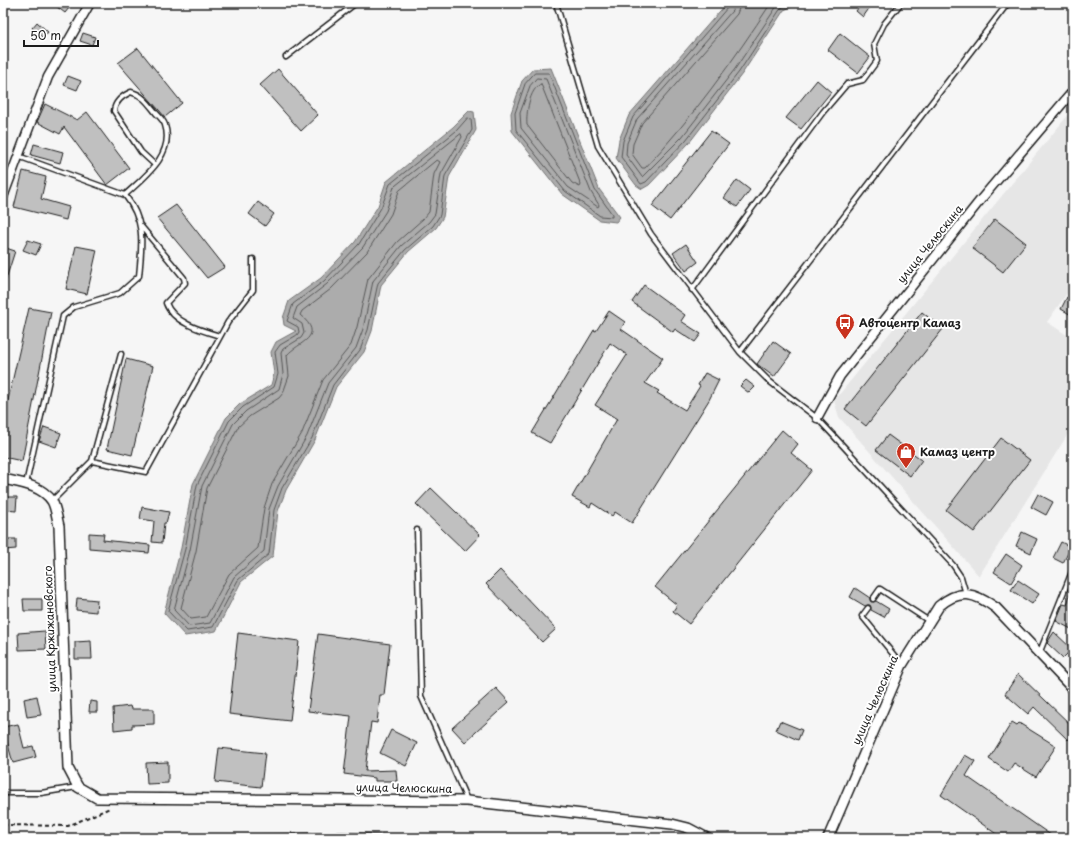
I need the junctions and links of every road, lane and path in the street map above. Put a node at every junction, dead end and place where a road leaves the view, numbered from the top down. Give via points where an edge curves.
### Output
1 (90, 3) edge
2 (356, 3) edge
3 (556, 3) edge
4 (901, 3) edge
5 (1008, 3) edge
6 (286, 57) dead end
7 (1073, 91) edge
8 (18, 156) junction
9 (155, 165) junction
10 (124, 195) junction
11 (3, 197) edge
12 (140, 225) junction
13 (253, 259) dead end
14 (692, 290) junction
15 (220, 336) junction
16 (740, 352) junction
17 (121, 354) dead end
18 (817, 418) junction
19 (92, 461) junction
20 (3, 479) edge
21 (25, 484) junction
22 (52, 502) junction
23 (417, 530) dead end
24 (1073, 569) edge
25 (966, 594) junction
26 (873, 600) dead end
27 (868, 608) dead end
28 (929, 621) junction
29 (1039, 654) junction
30 (902, 664) junction
31 (1073, 689) edge
32 (78, 787) junction
33 (3, 793) edge
34 (131, 799) junction
35 (468, 801) junction
36 (3, 825) edge
37 (707, 838) edge
38 (828, 838) edge

1 - 8 street via 48,78
2 - 6 lane
3 - 14 lane via 598,146 651,234
4 - 14 lane via 884,24 874,44 877,61 863,80 847,84 823,112
5 - 16 lane
7 - 18 street, улица Челюскина via 982,198 840,376
8 - 10 lane
8 - 11 street
9 - 9 lane via 163,153 166,140 165,124 141,94 131,92 121,97 114,111 141,152
9 - 10 lane
10 - 12 lane via 135,208
12 - 15 lane via 184,278 185,284 166,303 168,308 188,326
12 - 21 lane via 142,250 139,276 120,293 74,307 62,316
13 - 15 lane via 253,290
14 - 16 lane
15 - 19 lane via 146,472
16 - 18 lane via 769,381
17 - 19 lane
18 - 25 lane via 953,565 961,577
19 - 22 lane
20 - 21 street
21 - 22 street via 40,490
22 - 32 street, улица Кржижановского via 59,526 68,768
23 - 35 lane via 421,696
24 - 29 lane
25 - 28 street, улица Челюскина via 955,595 946,600
25 - 29 street via 982,598 996,608
26 - 28 lane via 880,589
27 - 30 lane via 862,616
28 - 30 street, улица Челюскина
29 - 31 street
30 - 38 street, улица Челюскина
32 - 33 lane via 41,794
32 - 34 street, улица Челюскина via 97,798
34 - 35 street, улица Челюскина
34 - 36 path via 68,826
35 - 37 street, улица Челюскина via 672,824 688,828

